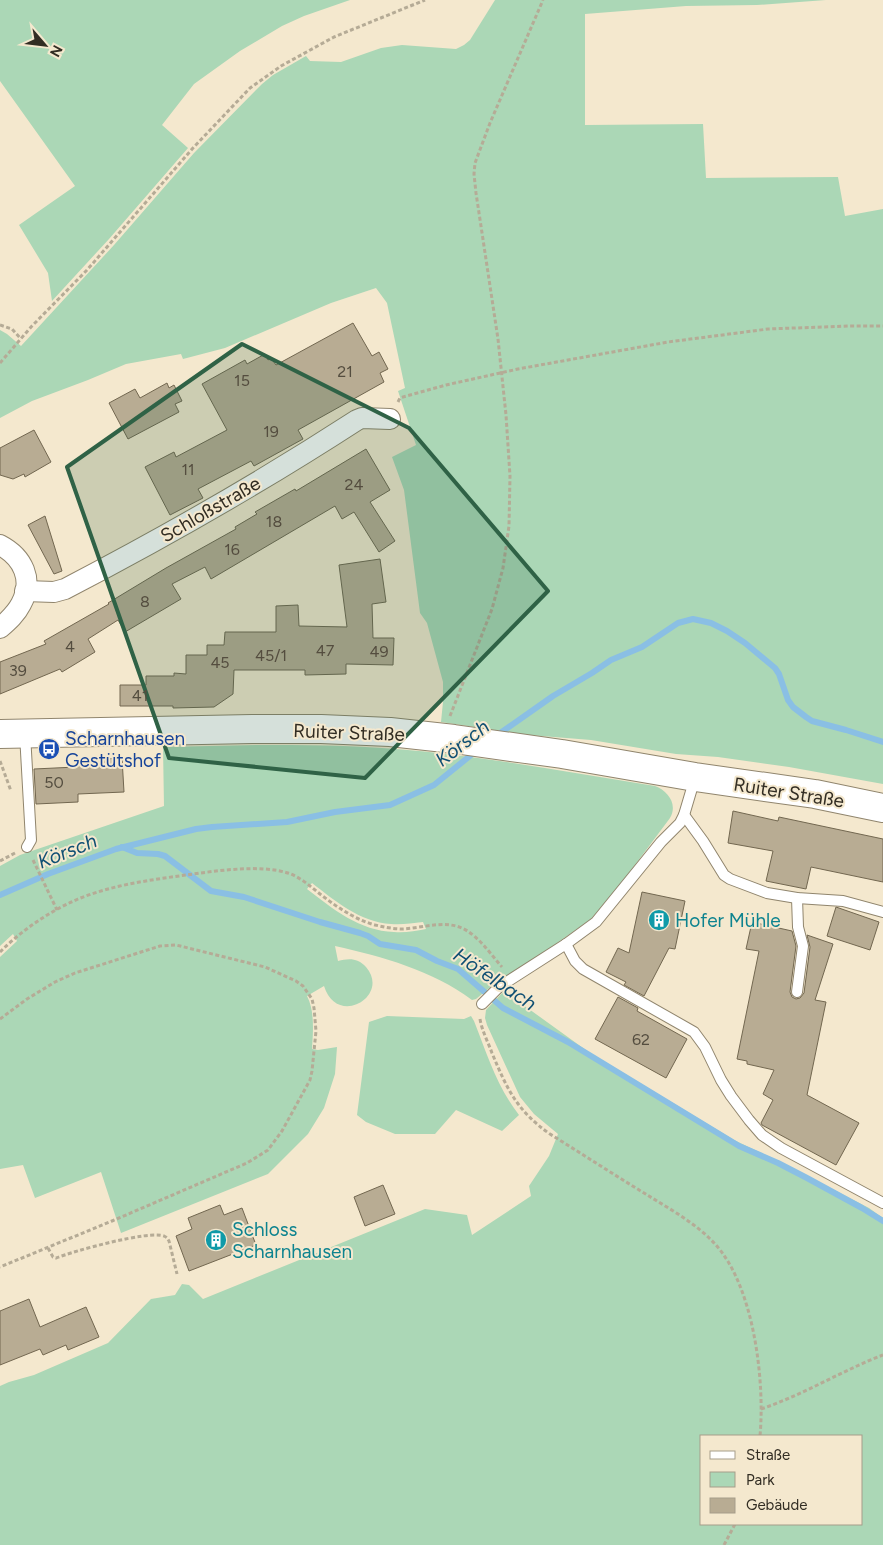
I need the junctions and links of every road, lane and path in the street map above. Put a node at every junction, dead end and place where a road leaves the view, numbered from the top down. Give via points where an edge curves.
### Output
1 (426, 0) edge
2 (543, 0) edge
3 (0, 325) edge
4 (883, 326) edge
5 (21, 339) junction
6 (0, 363) edge
7 (501, 373) junction
8 (390, 420) joint
9 (0, 545) edge
10 (25, 591) junction
11 (0, 628) edge
12 (12, 734) edge
13 (448, 738) junction
14 (695, 777) junction
15 (883, 808) edge
16 (684, 815) junction
17 (26, 847) joint
18 (797, 898) junction
19 (57, 910) junction
20 (883, 912) edge
21 (566, 944) junction
22 (0, 952) edge
23 (511, 980) junction
24 (797, 992) dead end
25 (480, 1008) joint
26 (0, 1019) edge
27 (883, 1203) edge
28 (48, 1248) junction
29 (0, 1266) edge
30 (177, 1274) dead end
31 (883, 1355) edge
32 (761, 1409) junction
33 (760, 1435) edge
34 (734, 1525) edge
35 (724, 1545) edge

1 - 5 path via 334,37 258,82 193,148 87,270
2 - 7 path via 490,123 474,170
3 - 5 path via 12,329
4 - 7 path via 768,329 668,342
5 - 6 path
7 - 8 path via 401,398
7 - 13 path via 509,458 507,549 492,609
8 - 10 street, Schloßstraße via 357,420 192,520 65,589
9 - 10 street via 22,564
10 - 11 street via 17,611
12 - 13 main road, Ruiter Straße via 321,729
12 - 17 lane via 31,840
13 - 14 main road, Ruiter Straße
14 - 15 main road, Ruiter Straße
14 - 16 lane
16 - 18 lane via 726,877 765,893
16 - 21 lane via 596,922
17 - 19 path
18 - 20 lane via 837,901
18 - 24 lane via 798,927 803,946
19 - 22 path via 22,932
19 - 23 path via 94,894 143,882 211,872 286,872 352,916 378,926 401,929 440,924 461,927 482,943
21 - 23 lane
21 - 27 lane via 583,970 694,1032 730,1096 762,1135
23 - 25 lane via 497,989
25 - 32 path via 483,1030 505,1083 527,1115 550,1134 681,1217 723,1252 740,1286 750,1320 758,1363
26 - 28 path via 66,977 166,945 205,951 280,973 303,986 313,1004 316,1037 311,1076 282,1131 268,1150 247,1163
28 - 29 path
28 - 30 path via 56,1258 129,1238 163,1236 169,1242
31 - 32 path
32 - 33 path
34 - 35 path

